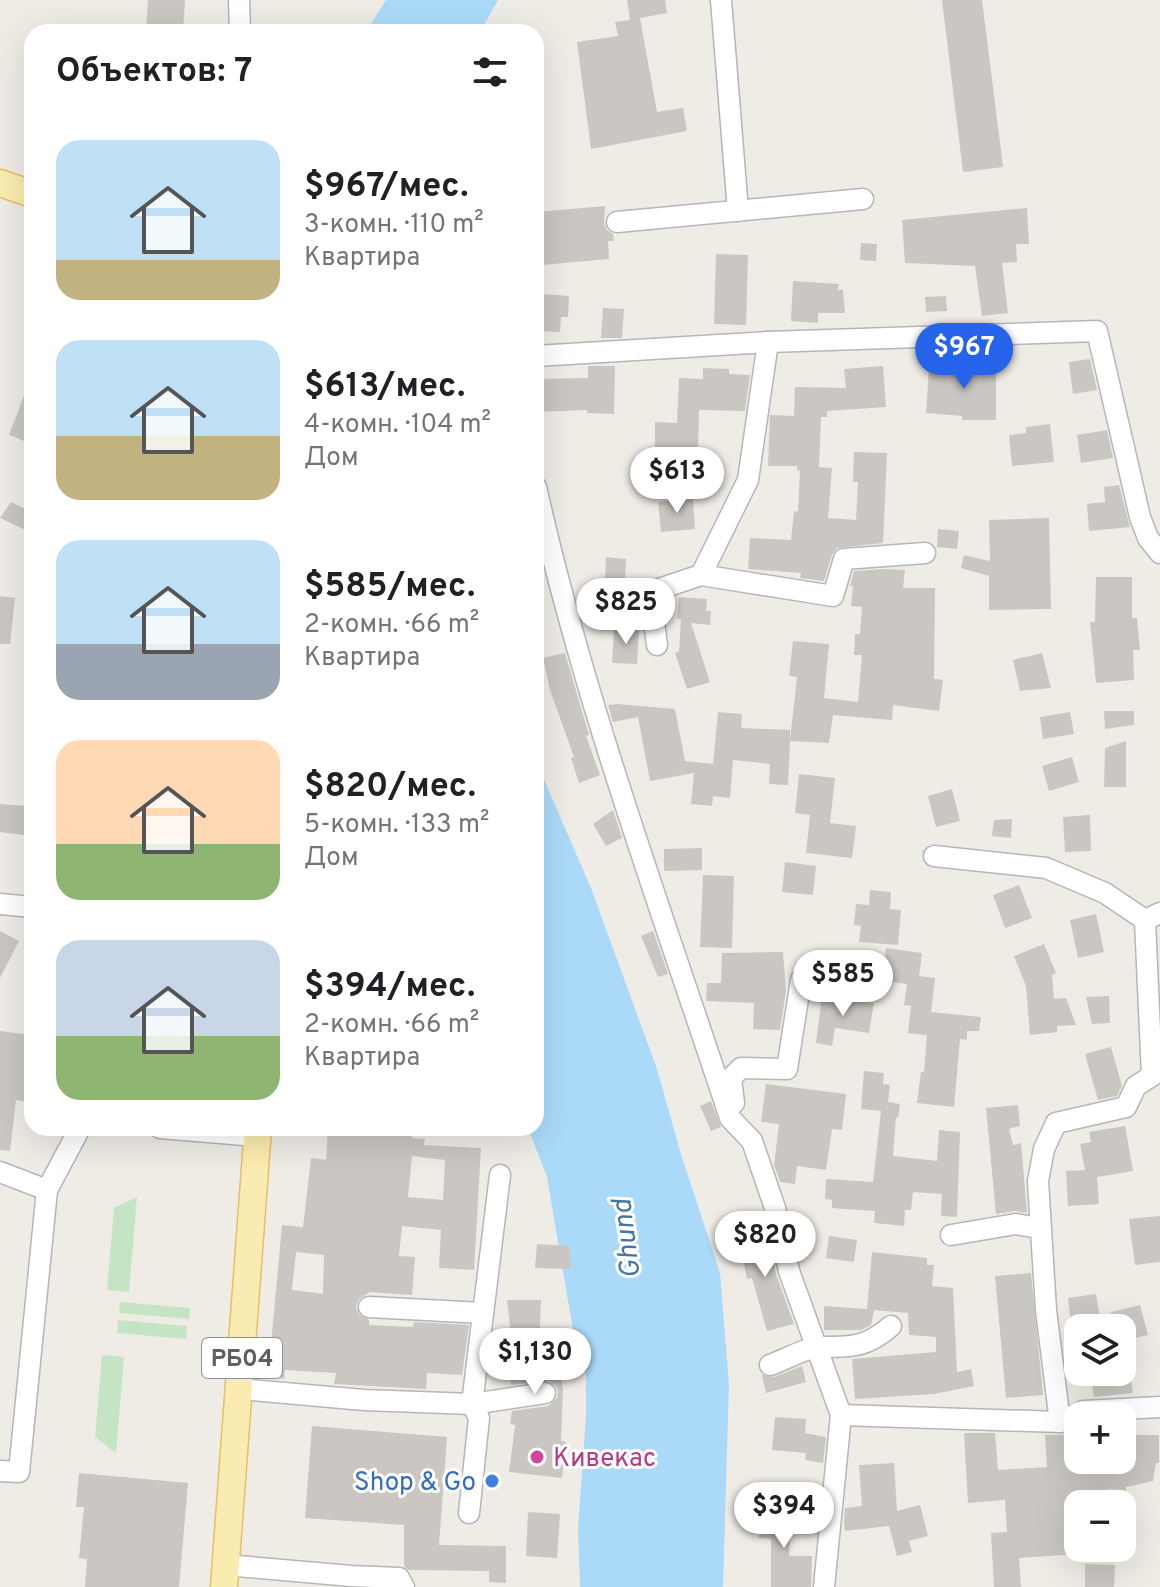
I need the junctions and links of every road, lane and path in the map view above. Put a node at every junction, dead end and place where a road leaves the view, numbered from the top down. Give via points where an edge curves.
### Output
1 (239, 0) edge
2 (721, 0) edge
3 (240, 24) edge
4 (0, 183) edge
5 (24, 191) edge
6 (863, 199) dead end
7 (738, 211) junction
8 (617, 222) dead end
9 (768, 342) junction
10 (544, 356) edge
11 (544, 524) edge
12 (925, 553) dead end
13 (1160, 553) edge
14 (701, 575) junction
15 (657, 645) dead end
16 (934, 856) dead end
17 (0, 904) edge
18 (24, 906) edge
19 (1152, 916) edge
20 (801, 980) dead end
21 (730, 1118) junction
22 (76, 1136) edge
23 (258, 1136) edge
24 (0, 1172) edge
25 (500, 1175) dead end
26 (47, 1190) junction
27 (1039, 1228) junction
28 (951, 1235) dead end
29 (369, 1307) dead end
30 (483, 1313) junction
31 (891, 1326) dead end
32 (818, 1346) junction
33 (770, 1365) dead end
34 (239, 1389) junction
35 (545, 1393) dead end
36 (472, 1404) junction
37 (1160, 1407) edge
38 (841, 1415) junction
39 (1060, 1422) junction
40 (0, 1471) edge
41 (469, 1513) dead end
42 (225, 1576) edge
43 (404, 1587) edge
44 (824, 1587) edge

1 - 3 street
2 - 7 street
4 - 5 main road
6 - 7 street
7 - 8 street
9 - 10 street
9 - 13 street via 1097,331 1140,517
9 - 14 street via 748,480
11 - 21 street via 616,773
12 - 14 street via 844,559 833,596
14 - 15 street via 650,592
16 - 19 street via 1046,868
17 - 18 street
19 - 27 street via 1152,1076 1136,1086 1126,1107 1056,1123 1038,1181
20 - 21 street via 787,1069 741,1068 731,1078
21 - 32 street via 752,1141 789,1271
22 - 26 street
23 - 34 main road, РБ04
24 - 26 street
25 - 30 street
26 - 40 street via 19,1472
27 - 28 street via 1016,1224
27 - 39 street
29 - 30 street
30 - 36 street
31 - 32 street via 874,1341
32 - 33 street
32 - 38 street
34 - 36 street
34 - 42 main road, РБ04
35 - 36 street
36 - 41 street via 479,1418
37 - 39 street via 1083,1411
38 - 39 street
38 - 44 street
42 - 43 street via 399,1578

